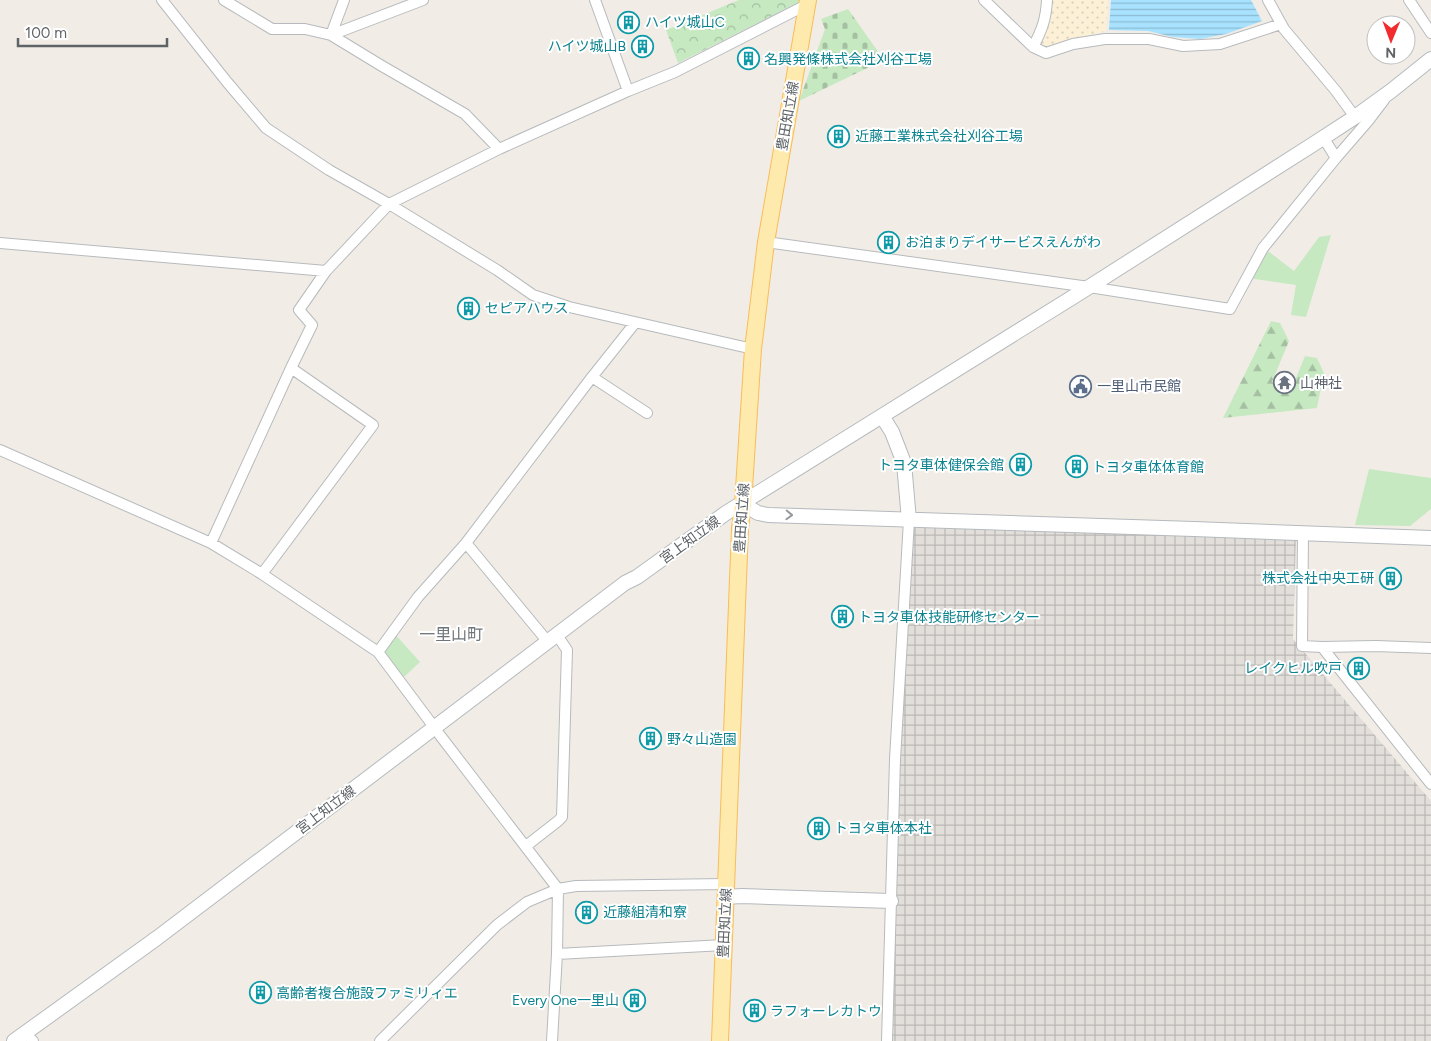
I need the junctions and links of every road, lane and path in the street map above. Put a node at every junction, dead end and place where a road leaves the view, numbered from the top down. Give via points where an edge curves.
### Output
1 (162, 0) edge
2 (224, 0) edge
3 (344, 0) edge
4 (424, 0) edge
5 (595, 0) edge
6 (984, 0) edge
7 (1048, 0) edge
8 (1268, 0) edge
9 (1408, 0) edge
10 (809, 2) edge
11 (1281, 24) junction
12 (1431, 33) edge
13 (331, 34) junction
14 (1033, 47) junction
15 (1431, 59) edge
16 (628, 91) junction
17 (1391, 91) junction
18 (1354, 117) junction
19 (1323, 137) junction
20 (499, 149) junction
21 (1336, 158) junction
22 (389, 204) junction
23 (766, 242) junction
24 (0, 243) edge
25 (326, 271) junction
26 (1089, 287) junction
27 (636, 323) junction
28 (753, 349) junction
29 (291, 368) junction
30 (592, 378) junction
31 (647, 413) dead end
32 (882, 416) junction
33 (0, 450) edge
34 (743, 504) junction
35 (908, 520) junction
36 (1303, 533) junction
37 (1431, 538) edge
38 (211, 543) junction
39 (466, 543) junction
40 (262, 574) junction
41 (555, 641) junction
42 (1322, 647) junction
43 (1431, 648) edge
44 (378, 652) junction
45 (437, 731) junction
46 (1431, 784) edge
47 (526, 846) junction
48 (558, 889) junction
49 (726, 891) junction
50 (891, 901) junction
51 (724, 945) junction
52 (557, 954) junction
53 (31, 1040) edge
54 (14, 1041) edge
55 (380, 1041) edge
56 (552, 1041) edge
57 (720, 1041) edge
58 (887, 1041) edge

1 - 22 street via 266,128 329,170
2 - 13 street via 272,29
3 - 13 street
4 - 13 street
5 - 16 street
6 - 14 street
7 - 14 street via 1042,30
8 - 11 street
9 - 12 street
10 - 16 street via 675,72
10 - 23 main road, 豊田知立線
11 - 14 street via 1220,44 1183,46 1149,39 1106,39 1072,44 1046,53
11 - 18 street
13 - 20 street via 465,114
15 - 17 street, 宮上知立線
16 - 20 street
17 - 18 street, 宮上知立線
17 - 21 street
18 - 19 street, 宮上知立線
19 - 21 street
19 - 26 street, 宮上知立線
20 - 22 street
21 - 26 street via 1264,248 1230,309
22 - 25 street
22 - 27 street via 534,295
23 - 26 street
23 - 28 main road, 豊田知立線
24 - 25 street
25 - 29 street via 299,310 312,325
26 - 32 street, 宮上知立線
27 - 28 street
27 - 30 street
28 - 34 main road, 豊田知立線
29 - 38 street
29 - 40 street via 373,425
30 - 31 street
30 - 39 street
32 - 34 street, 宮上知立線
32 - 35 street via 904,463
33 - 38 street
34 -> 35 street via 768,515
34 - 41 street, 宮上知立線 via 637,577 630,587
34 - 49 main road, 豊田知立線
35 - 36 street
35 - 50 street
36 - 37 street
36 - 42 street via 1302,646
38 - 40 street
39 - 41 street
39 - 44 street via 418,597
40 - 44 street
41 - 45 street, 宮上知立線
41 - 47 street via 567,650 562,816
42 - 43 street
42 - 46 street
44 - 45 street
45 - 47 street
45 - 53 street, 宮上知立線 via 162,944
45 - 54 street, 宮上知立線
47 - 48 street
48 - 49 street via 576,886
48 - 52 street
48 - 55 street via 526,902 505,919
49 - 50 street via 742,896
49 - 51 main road, 豊田知立線
50 - 58 street
51 - 52 street
51 - 57 main road, 豊田知立線
52 - 56 street

